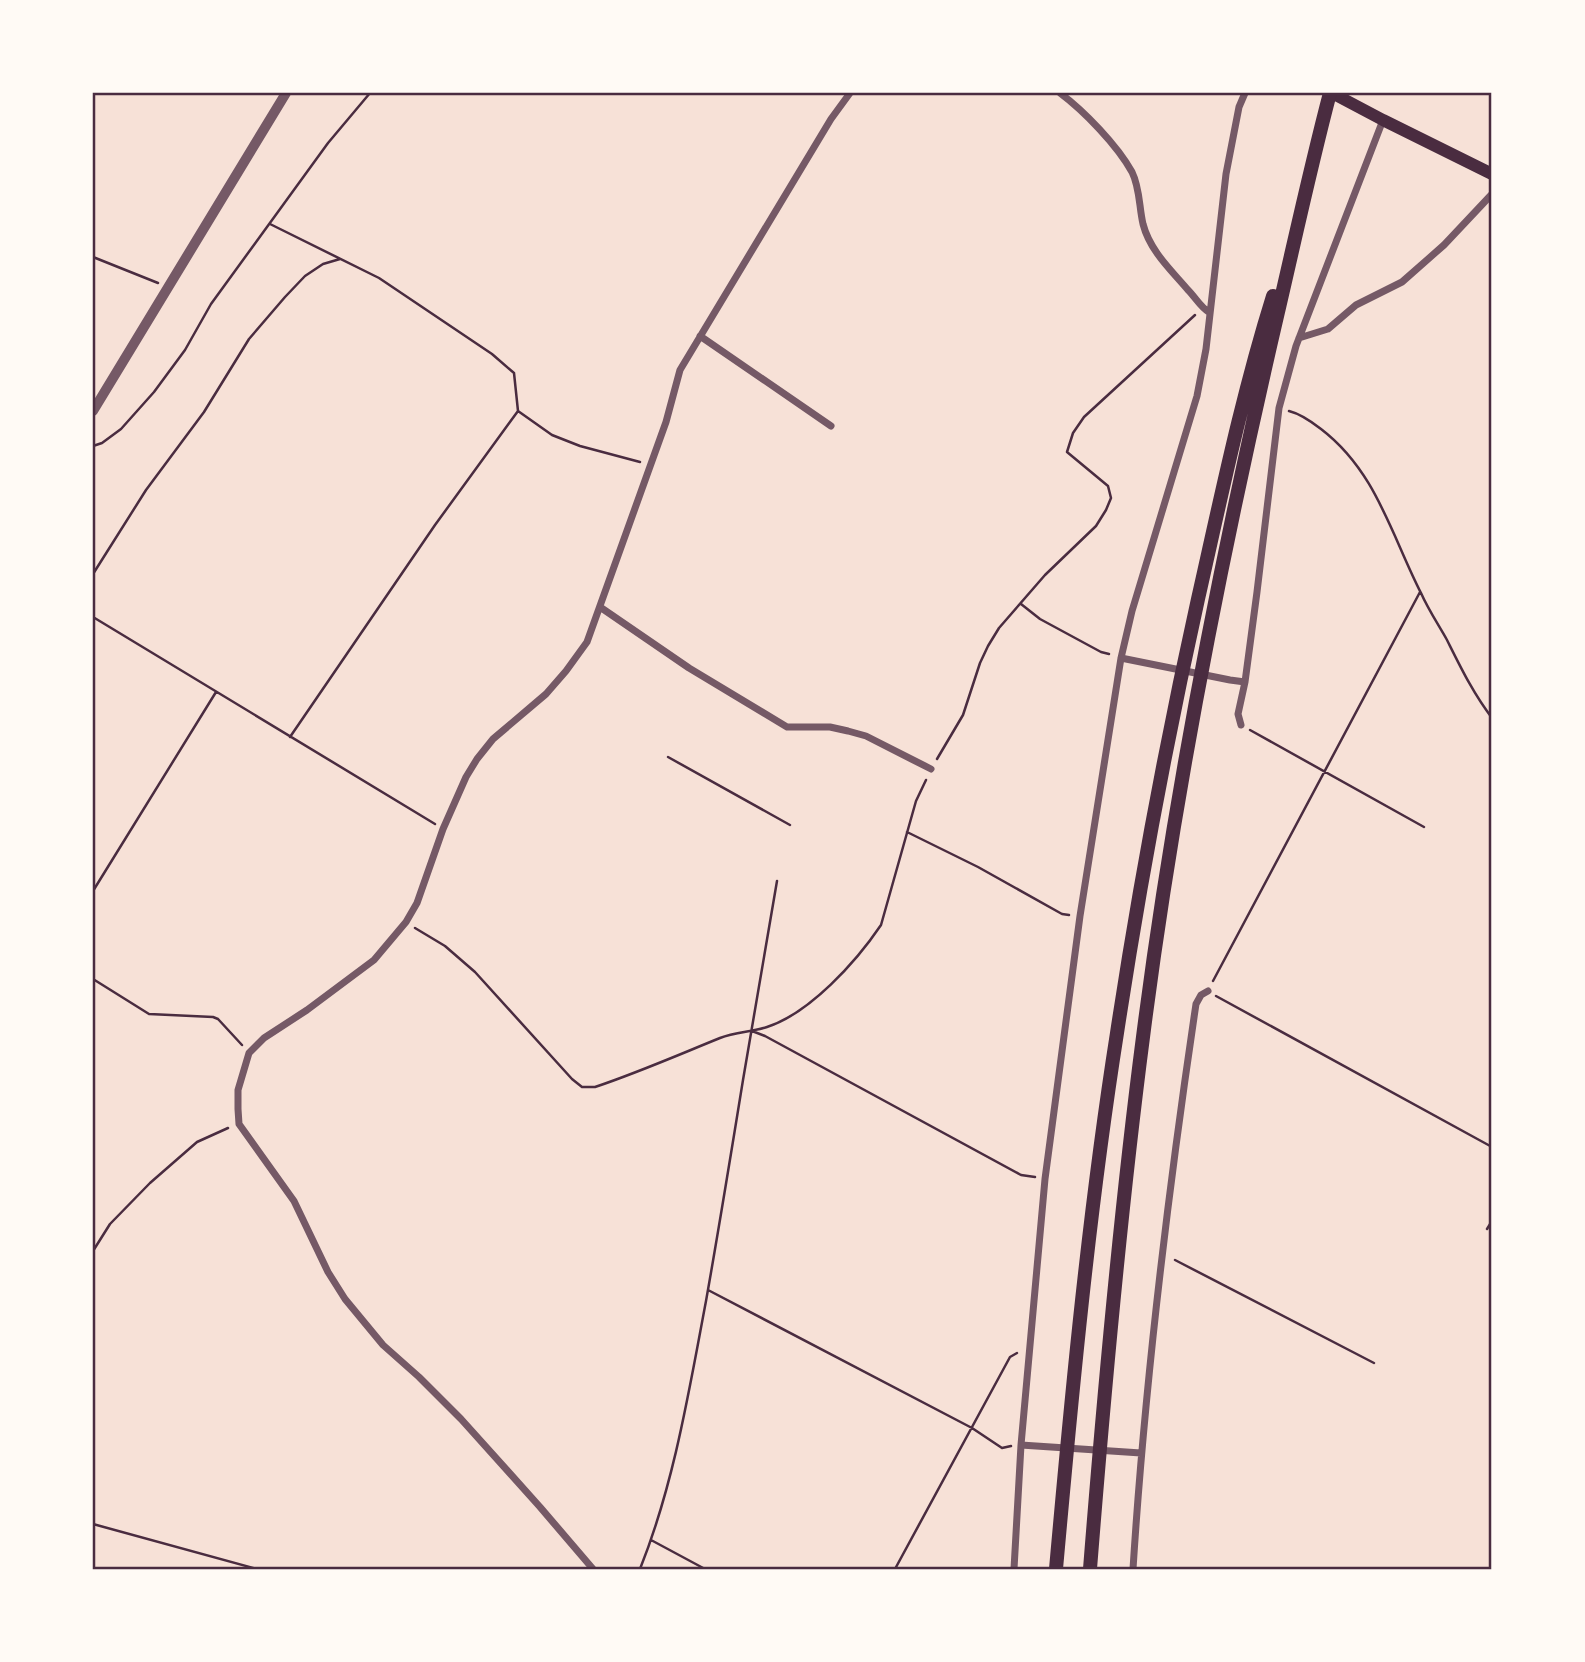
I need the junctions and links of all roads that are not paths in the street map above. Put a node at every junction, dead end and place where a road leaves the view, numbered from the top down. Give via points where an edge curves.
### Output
1 (286, 93) edge
2 (850, 93) edge
3 (1060, 93) edge
4 (1245, 93) edge
5 (1331, 93) edge
6 (1383, 120) junction
7 (1310, 174) junction
8 (1492, 174) edge
9 (1492, 194) edge
10 (1210, 313) junction
11 (700, 336) junction
12 (1299, 338) junction
13 (93, 411) edge
14 (831, 426) dead end
15 (600, 607) junction
16 (1125, 659) junction
17 (1245, 682) junction
18 (1241, 724) road end
19 (931, 769) road end
20 (1208, 991) road end
21 (1021, 1445) junction
22 (1136, 1453) junction
23 (593, 1569) edge
24 (1014, 1569) edge
25 (1056, 1569) edge
26 (1090, 1569) edge
27 (1133, 1569) edge

1 - 13 street
2 - 11 street
3 - 10 street via 1096,127 1132,172 1150,243
4 - 10 street via 1226,174
5 - 6 main road
5 - 7 highway
6 - 8 main road
6 - 12 street
7 - 25 highway via 1243,403 1153,823 1090,1230
7 - 26 highway via 1224,551 1174,826 1119,1234
9 - 12 street via 1402,282 1356,305 1328,329
10 - 16 street via 1197,396 1132,611
11 - 14 street
11 - 15 street via 680,370
12 - 17 street via 1279,408
15 - 19 street via 787,727 830,727 866,736
15 - 23 street via 587,642 566,671 493,739 466,776 406,922 374,960 249,1053 237,1109 239,1124 294,1201 345,1299 383,1345 461,1419
16 - 17 street
16 - 21 street via 1080,916 1045,1178
17 - 18 street via 1238,714
20 - 22 street via 1196,1004
21 - 22 street
21 - 24 street
22 - 27 street

